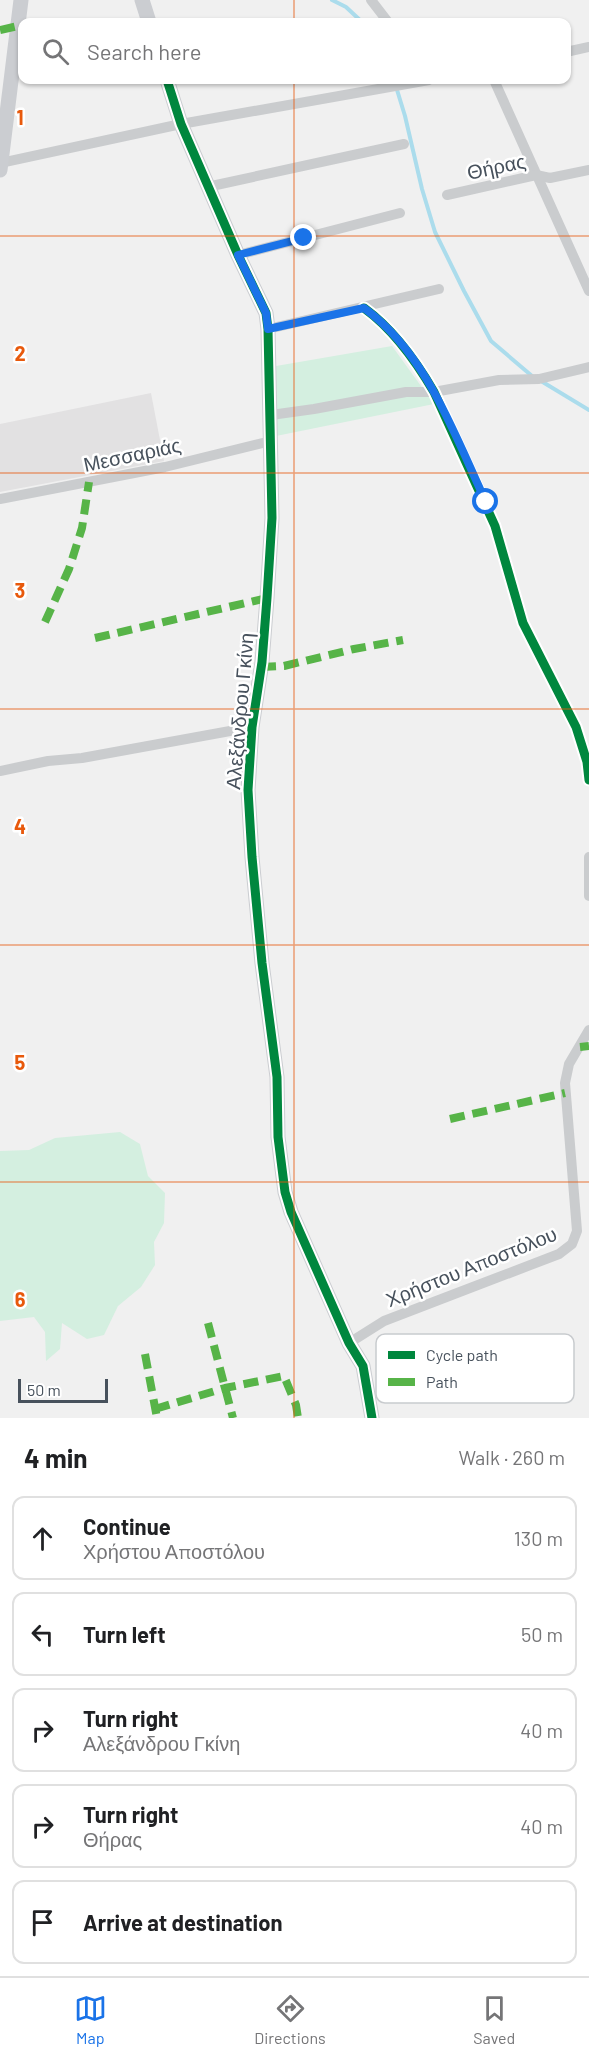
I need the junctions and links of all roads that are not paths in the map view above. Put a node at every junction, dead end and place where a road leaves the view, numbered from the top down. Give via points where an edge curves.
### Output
1 (21, 0) edge
2 (142, 0) edge
3 (371, 0) edge
4 (19, 18) edge
5 (148, 18) edge
6 (385, 18) edge
7 (18, 24) edge
8 (589, 47) edge
9 (571, 51) edge
10 (168, 84) edge
11 (402, 84) edge
12 (496, 84) edge
13 (181, 124) junction
14 (404, 144) dead end
15 (0, 165) edge
16 (589, 170) edge
17 (536, 175) junction
18 (207, 187) junction
19 (447, 195) dead end
20 (400, 213) dead end
21 (238, 255) junction
22 (439, 289) dead end
23 (589, 291) edge
24 (364, 308) junction
25 (268, 329) junction
26 (589, 367) edge
27 (434, 392) junction
28 (271, 415) junction
29 (271, 441) junction
30 (0, 499) edge
31 (252, 727) junction
32 (0, 771) edge
33 (589, 780) edge
34 (589, 857) edge
35 (589, 896) edge
36 (589, 1030) edge
37 (349, 1343) junction
38 (372, 1418) edge

1 - 4 street
2 - 5 street
3 - 6 street
7 - 15 street
8 - 9 street
10 - 13 street, Αλεξάνδρου Γκίνη
11 - 13 street
12 - 17 street
13 - 15 street
13 - 18 street, Αλεξάνδρου Γκίνη
14 - 18 street
16 - 17 street, Θήρας via 550,178
17 - 19 street, Θήρας
17 - 23 street
18 - 21 street, Αλεξάνδρου Γκίνη
20 - 21 street
21 - 25 street, Αλεξάνδρου Γκίνη via 266,313
22 - 24 street
24 - 25 street
24 - 27 street via 382,321
25 - 28 street, Αλεξάνδρου Γκίνη
26 - 27 street via 539,380 499,380
27 - 28 street via 406,392
27 - 33 street via 492,518 523,623 576,727
28 - 29 street, Αλεξάνδρου Γκίνη
29 - 30 street, Μεσσαριάς via 165,467
29 - 31 street, Αλεξάνδρου Γκίνη via 267,598
31 - 32 street
31 - 37 street, Αλεξάνδρου Γκίνη via 248,790 252,857 277,1077 278,1137 285,1192 304,1245
34 - 35 street
36 - 37 street, Χρήστου Αποστόλου via 569,1064 565,1083 578,1231 572,1244 559,1254 384,1321
37 - 38 street, Αλεξάνδρου Γκίνη via 363,1366

